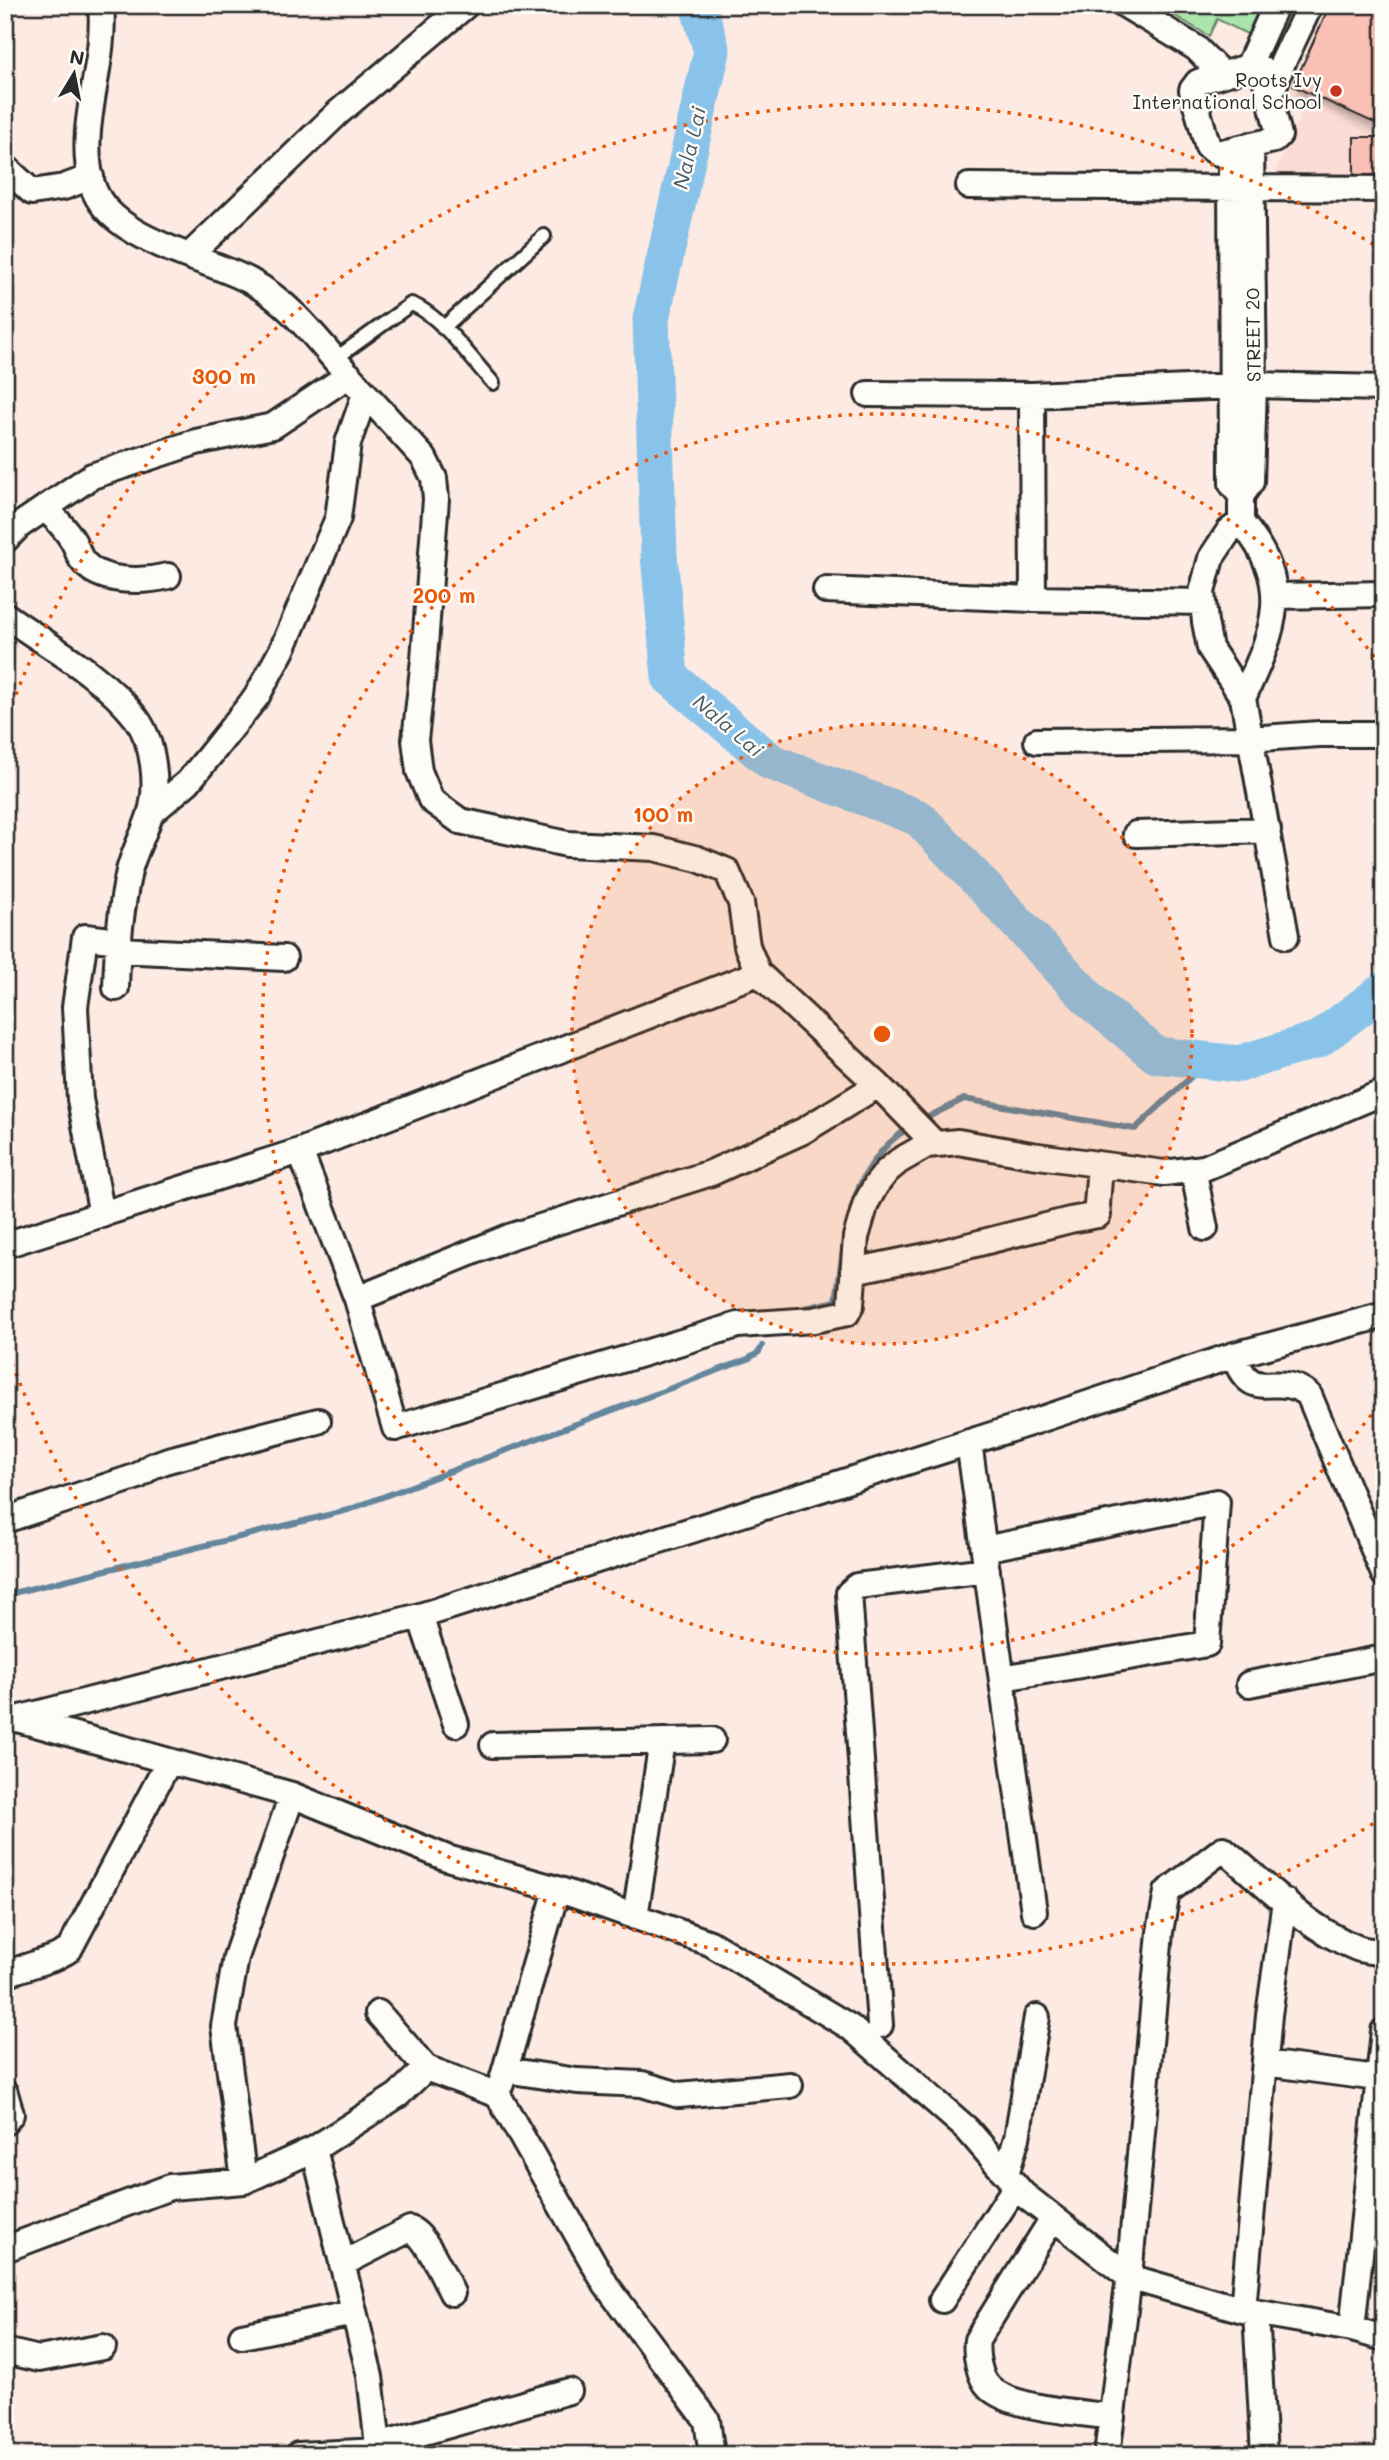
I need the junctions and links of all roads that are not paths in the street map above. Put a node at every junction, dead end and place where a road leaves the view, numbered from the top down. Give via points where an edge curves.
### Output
1 (102, 5) edge
2 (466, 5) edge
3 (1125, 5) edge
4 (1276, 5) edge
5 (1310, 5) edge
6 (1252, 59) junction
7 (1283, 62) junction
8 (1223, 74) junction
9 (1270, 97) junction
10 (1241, 147) junction
11 (5, 167) edge
12 (91, 177) junction
13 (969, 186) dead end
14 (1242, 187) junction
15 (1384, 189) edge
16 (544, 236) dead end
17 (189, 256) junction
18 (443, 328) junction
19 (350, 376) junction
20 (493, 383) dead end
21 (1243, 385) junction
22 (1384, 388) edge
23 (868, 394) dead end
24 (1032, 395) junction
25 (44, 508) junction
26 (1241, 522) junction
27 (5, 540) edge
28 (168, 576) dead end
29 (826, 590) dead end
30 (1384, 594) edge
31 (1276, 596) junction
32 (1033, 599) junction
33 (1203, 602) junction
34 (5, 615) edge
35 (1243, 698) junction
36 (1384, 734) edge
37 (1249, 739) junction
38 (1037, 741) dead end
39 (151, 813) junction
40 (1268, 830) junction
41 (1136, 834) dead end
42 (1286, 936) dead end
43 (119, 945) junction
44 (284, 958) dead end
45 (758, 973) junction
46 (116, 988) dead end
47 (878, 1086) junction
48 (1384, 1092) edge
49 (920, 1128) junction
50 (300, 1151) junction
51 (1100, 1164) junction
52 (1193, 1170) junction
53 (102, 1215) junction
54 (1205, 1228) dead end
55 (5, 1245) edge
56 (853, 1271) junction
57 (357, 1299) junction
58 (1384, 1315) edge
59 (1234, 1355) junction
60 (318, 1420) dead end
61 (969, 1442) junction
62 (5, 1520) edge
63 (985, 1560) junction
64 (1384, 1574) edge
65 (420, 1616) junction
66 (1384, 1658) edge
67 (1002, 1678) junction
68 (1249, 1684) dead end
69 (11, 1719) edge
70 (456, 1724) dead end
71 (712, 1740) dead end
72 (662, 1741) junction
73 (493, 1745) dead end
74 (169, 1761) junction
75 (292, 1795) junction
76 (556, 1889) junction
77 (1285, 1901) junction
78 (1034, 1912) dead end
79 (635, 1917) junction
80 (1384, 1953) edge
81 (5, 1974) edge
82 (378, 2013) dead end
83 (1037, 2017) dead end
84 (880, 2025) dead end
85 (1384, 2031) edge
86 (1265, 2063) junction
87 (426, 2068) junction
88 (505, 2070) junction
89 (1380, 2078) edge
90 (790, 2085) dead end
91 (5, 2093) edge
92 (498, 2095) junction
93 (5, 2122) edge
94 (314, 2149) junction
95 (1011, 2180) junction
96 (244, 2181) junction
97 (1054, 2218) junction
98 (1373, 2232) edge
99 (5, 2249) edge
100 (342, 2264) junction
101 (1129, 2277) junction
102 (452, 2293) dead end
103 (942, 2300) dead end
104 (1249, 2311) junction
105 (354, 2313) junction
106 (1352, 2329) junction
107 (242, 2336) dead end
108 (1384, 2337) edge
109 (103, 2347) dead end
110 (5, 2351) edge
111 (569, 2391) dead end
112 (1112, 2417) junction
113 (379, 2450) edge
114 (298, 2455) edge
115 (712, 2455) edge
116 (1107, 2455) edge
117 (1264, 2455) edge

1 - 12 street via 87,151
2 - 17 street via 339,112
3 - 8 street via 1196,48
4 - 6 street
5 - 7 street
6 - 7 street
6 - 8 street
6 - 9 street via 1261,69
7 - 9 street
8 - 10 street via 1198,82 1192,90 1208,147 1218,153
9 - 10 street via 1279,135
10 - 14 street, STREET 20
11 - 12 street via 32,192
12 - 17 street via 100,201 117,219
13 - 14 street
14 - 15 street
14 - 21 street, STREET 20
16 - 18 lane
17 - 19 street via 249,281 288,306
18 - 19 lane via 411,304
18 - 20 lane
19 - 25 street via 273,426 196,442 92,476
19 - 39 street via 348,443 338,518 282,650 257,696 211,755
19 - 45 street via 424,458 434,478 436,499 415,740 419,771 431,800 460,821 567,844 654,848 727,871 741,903 747,946
21 - 22 street
21 - 24 street
21 - 26 street, STREET 20 via 1251,482 1241,496
23 - 24 street
24 - 32 street
25 - 27 street
25 - 28 street via 64,527 80,559 100,575 146,581
26 - 31 street via 1268,561
26 - 33 street via 1210,558
29 - 32 street
30 - 31 street
31 - 35 street via 1269,634
32 - 33 street
33 - 35 street via 1210,648
34 - 39 street via 105,686 136,719 152,750
35 - 37 street
36 - 37 street
37 - 38 street
37 - 40 street
39 - 43 street via 130,869
40 - 41 street
40 - 42 street
43 - 44 street
43 - 46 street
43 - 53 street via 85,937 75,1007 80,1099
45 - 47 street
45 - 50 street
47 - 49 street
47 - 57 street via 803,1131 711,1173 509,1237
48 - 52 street
49 - 51 street via 958,1142
49 - 56 street via 927,1145 899,1161 866,1203
50 - 53 street
50 - 57 street
51 - 52 street via 1164,1173
51 - 56 street via 1098,1215
52 - 54 street
53 - 55 street
56 - 57 street via 847,1313 738,1325 395,1428
58 - 59 street
59 - 61 street
59 - 64 street via 1246,1380 1290,1384 1308,1395
60 - 62 street via 168,1460 138,1476
61 - 63 street
61 - 65 street
63 - 67 street
63 - 67 street via 1217,1502 1207,1644
63 - 84 street via 857,1586 849,1593
65 - 69 street
65 - 70 street
66 - 68 street
67 - 78 street
69 - 74 street
71 - 72 street
72 - 73 street
72 - 79 street
74 - 75 street
74 - 81 street via 69,1951
75 - 76 street via 447,1858
75 - 96 street via 236,1957 224,2026
76 - 79 street
76 - 88 street
77 - 80 street via 1332,1936 1360,1949
77 - 86 street
77 - 101 street via 1223,1849 1167,1892
79 - 95 street via 710,1943 850,2027 967,2129
82 - 87 street
83 - 95 street
85 - 89 street
86 - 89 street
86 - 104 street
87 - 92 street
87 - 94 street via 398,2095
88 - 90 street via 577,2081 642,2084 679,2095
88 - 92 street
89 - 98 street
91 - 93 street via 11,2113
92 - 115 street via 606,2286 707,2420
94 - 96 street
94 - 100 street
95 - 97 street
95 - 103 street
96 - 99 street via 170,2187
97 - 101 street
97 - 112 street via 977,2340 975,2351 988,2387 1009,2400
98 - 106 street
100 - 102 street via 410,2229 417,2231
100 - 105 street
101 - 104 street
101 - 112 street
104 - 106 street
104 - 117 street
105 - 107 street
105 - 113 street via 370,2376
106 - 108 street
109 - 110 street via 39,2359
111 - 113 street
112 - 116 street
113 - 114 street

